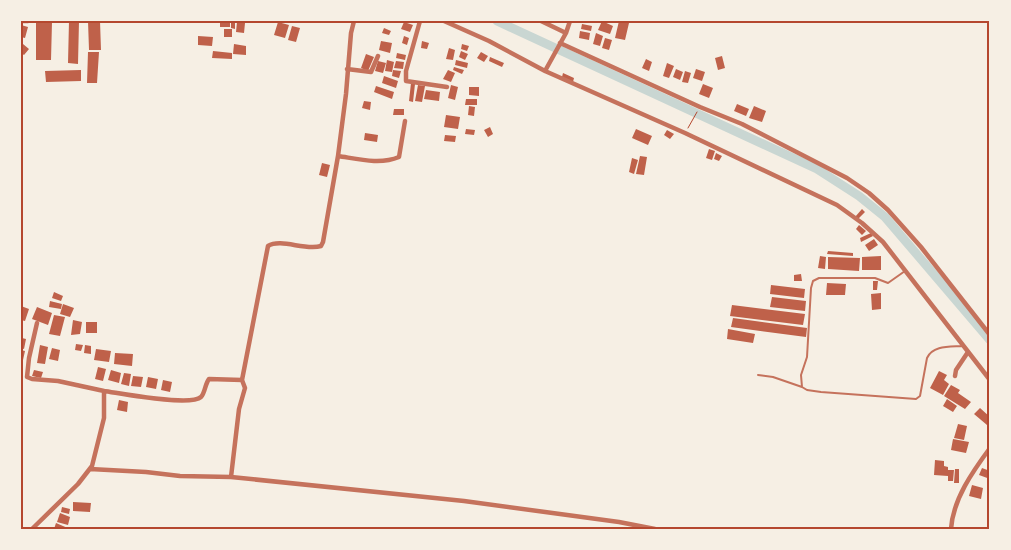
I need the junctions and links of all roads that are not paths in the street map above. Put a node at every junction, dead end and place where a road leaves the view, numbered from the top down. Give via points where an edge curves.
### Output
1 (22, 21) edge
2 (28, 21) edge
3 (354, 21) edge
4 (420, 21) edge
5 (444, 21) edge
6 (541, 21) edge
7 (570, 21) edge
8 (566, 33) junction
9 (559, 45) junction
10 (378, 56) dead end
11 (348, 69) junction
12 (546, 70) junction
13 (447, 86) dead end
14 (405, 121) dead end
15 (338, 156) junction
16 (905, 271) junction
17 (37, 323) dead end
18 (990, 335) edge
19 (963, 346) junction
20 (968, 352) junction
21 (758, 375) dead end
22 (955, 376) dead end
23 (242, 380) junction
24 (990, 380) edge
25 (802, 386) junction
26 (104, 391) junction
27 (990, 448) edge
28 (90, 469) junction
29 (231, 477) junction
30 (32, 529) edge
31 (655, 529) edge
32 (951, 529) edge

1 - 2 street
3 - 11 street
4 - 13 street via 406,81
5 - 12 street
6 - 8 street
7 - 8 street
8 - 9 street
9 - 12 street
9 - 18 street via 742,124 869,193 888,210 947,279
10 - 11 street via 371,72
11 - 15 street
12 - 16 street via 837,205 882,242
14 - 15 street via 399,157 376,161
15 - 23 street via 321,246 268,246
16 - 19 street
16 - 25 lane via 888,282 875,278 819,278 813,281
17 - 26 street via 27,377
19 - 20 street
19 - 25 lane via 930,352 920,396 916,399 821,392
20 - 22 street
20 - 24 street
21 - 25 lane
23 - 26 street via 209,379 202,396 195,400
23 - 29 street via 245,388
26 - 28 street via 104,418
27 - 32 street via 962,491
28 - 29 street
28 - 30 street
29 - 31 street via 464,501

